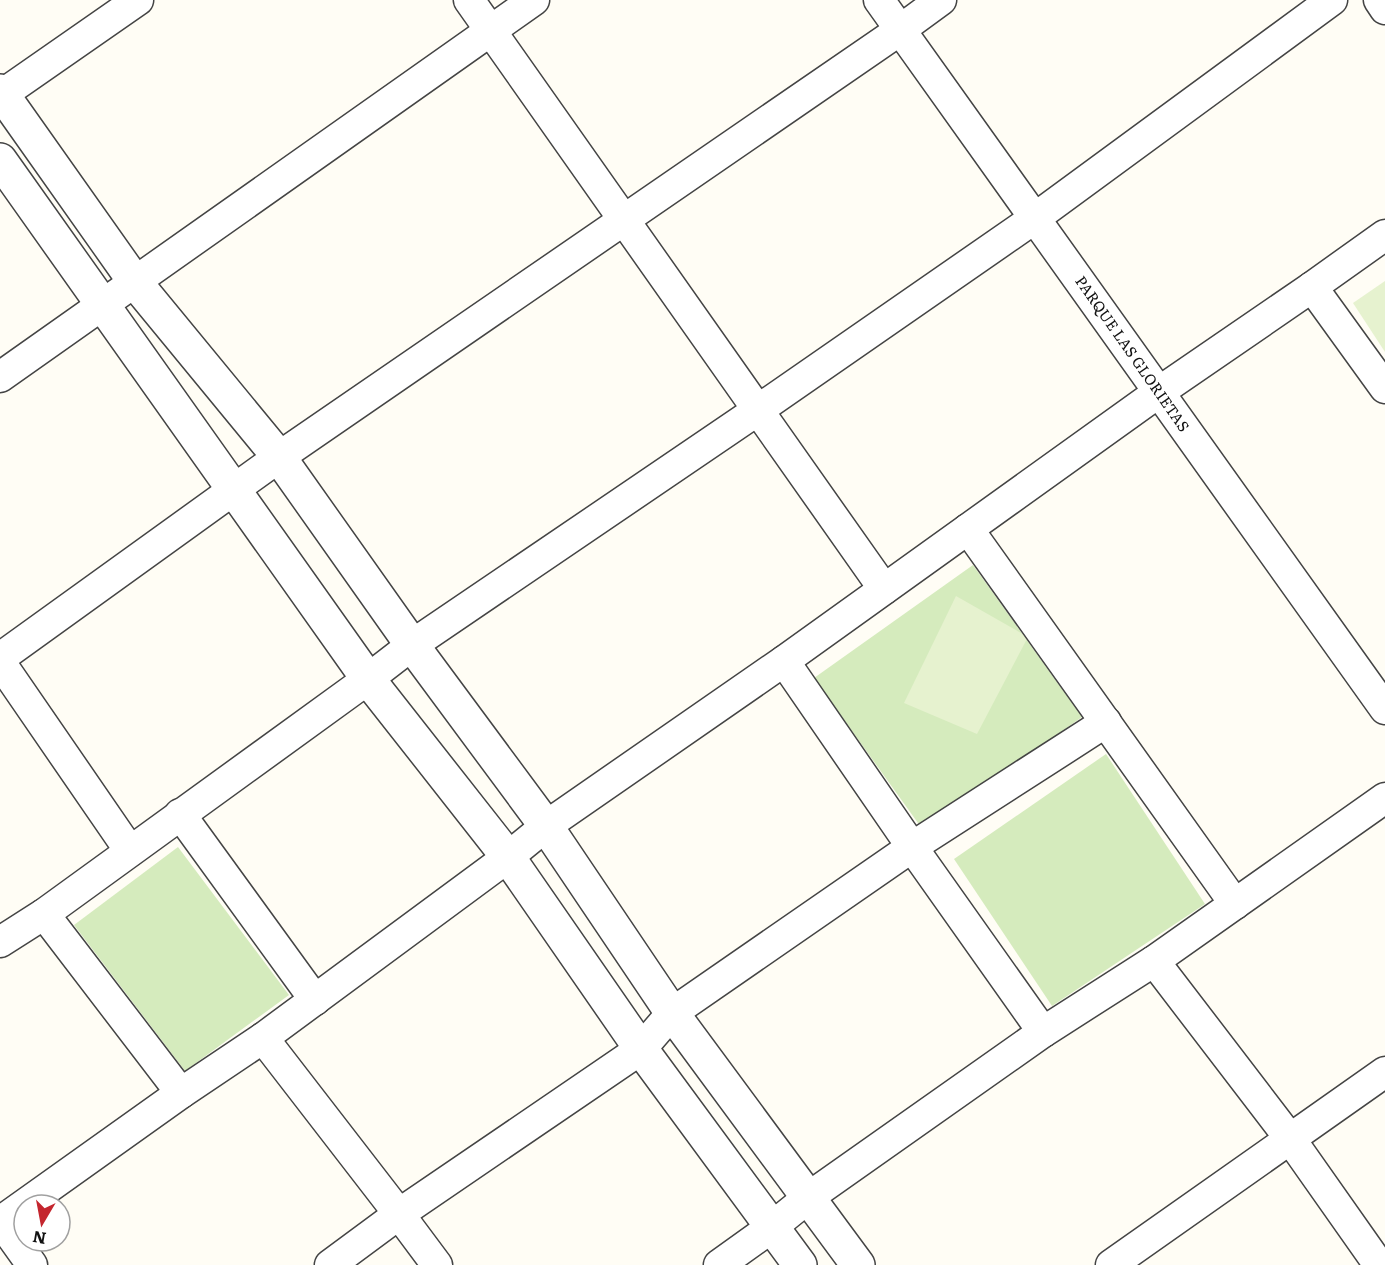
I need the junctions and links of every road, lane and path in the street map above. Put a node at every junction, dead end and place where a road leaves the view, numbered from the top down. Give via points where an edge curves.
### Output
1 (138, 0) edge
2 (469, 0) edge
3 (534, 0) edge
4 (879, 0) edge
5 (941, 0) edge
6 (1332, 0) edge
7 (1379, 0) edge
8 (1385, 9) edge
9 (900, 30) junction
10 (490, 31) junction
11 (1, 94) edge
12 (0, 160) edge
13 (1035, 218) junction
14 (624, 220) junction
15 (1385, 235) edge
16 (135, 282) junction
17 (1312, 287) junction
18 (103, 304) junction
19 (0, 377) edge
20 (1385, 388) edge
21 (1159, 392) junction
22 (758, 410) junction
23 (279, 457) junction
24 (234, 490) junction
25 (968, 529) junction
26 (884, 589) junction
27 (412, 645) junction
28 (0, 660) edge
29 (784, 662) junction
30 (368, 680) junction
31 (1385, 708) edge
32 (1106, 722) junction
33 (1385, 798) edge
34 (180, 814) junction
35 (546, 826) junction
36 (912, 847) junction
37 (130, 851) junction
38 (508, 857) junction
39 (1235, 904) junction
40 (44, 914) junction
41 (0, 942) edge
42 (1154, 961) junction
43 (315, 1000) junction
44 (672, 1013) junction
45 (1043, 1032) junction
46 (263, 1038) junction
47 (641, 1049) junction
48 (1385, 1072) edge
49 (182, 1093) junction
50 (1290, 1140) junction
51 (809, 1197) junction
52 (399, 1214) junction
53 (0, 1221) edge
54 (772, 1227) junction
55 (32, 1265) edge
56 (330, 1265) edge
57 (437, 1265) edge
58 (719, 1265) edge
59 (800, 1265) edge
60 (858, 1265) edge
61 (1111, 1265) edge
62 (1378, 1265) edge

1 - 11 street
2 - 10 street
3 - 10 street
4 - 9 street, PARQUE LAS GLORIETAS
5 - 9 street
6 - 13 street
7 - 8 street
9 - 13 street, PARQUE LAS GLORIETAS
9 - 14 street
10 - 14 street
10 - 16 street
11 - 16 street
12 - 18 street
13 - 21 street, PARQUE LAS GLORIETAS
13 - 22 street
14 - 22 street
14 - 23 street
15 - 17 street
16 - 18 street
16 - 23 street
17 - 20 street
17 - 21 street
18 - 19 street
18 - 24 street
21 - 25 street
21 - 31 street, PARQUE LAS GLORIETAS
22 - 26 street
22 - 27 street
23 - 24 street
23 - 27 street
24 - 28 street
24 - 30 street
25 - 26 street
25 - 32 street
26 - 29 street
27 - 30 street
27 - 35 street
28 - 37 street
29 - 35 street
29 - 36 street
30 - 34 street
30 - 38 street
32 - 36 street
32 - 39 street
33 - 39 street
34 - 37 street
34 - 43 street
35 - 38 street
35 - 44 street
36 - 44 street
36 - 45 street
37 - 40 street
38 - 43 street
38 - 47 street
39 - 42 street
40 - 41 street
40 - 49 street
42 - 45 street
42 - 50 street
43 - 46 street
44 - 47 street
44 - 51 street
45 - 51 street
46 - 49 street
46 - 52 street
47 - 52 street
47 - 54 street
48 - 50 street
49 - 53 street
50 - 61 street
50 - 62 street
51 - 54 street
51 - 60 street
52 - 56 street
52 - 57 street
53 - 55 street
54 - 58 street
54 - 59 street

